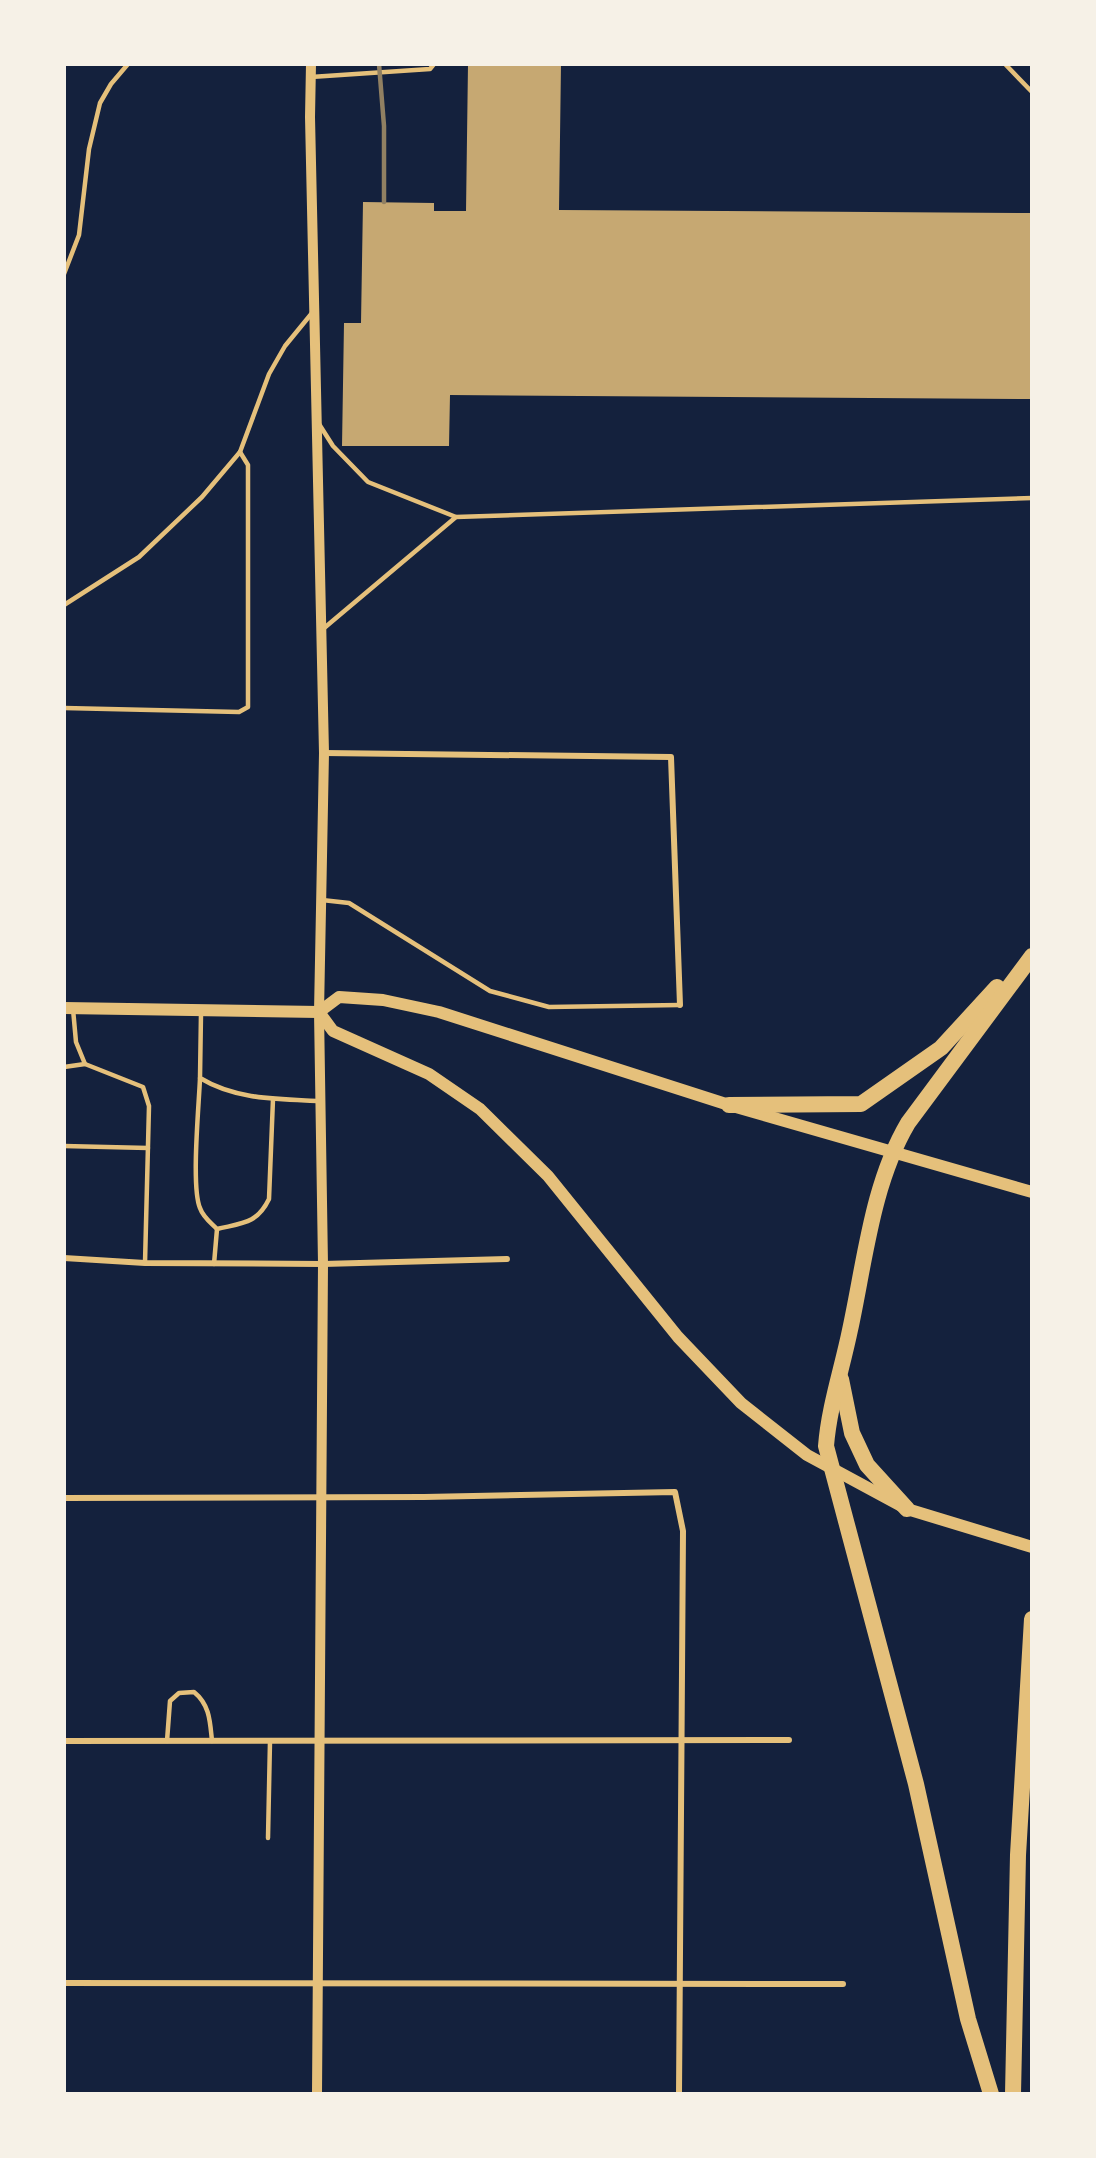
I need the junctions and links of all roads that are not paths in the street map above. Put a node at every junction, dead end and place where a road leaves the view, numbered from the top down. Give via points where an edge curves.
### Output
1 (128, 64) edge
2 (311, 64) edge
3 (434, 64) edge
4 (1005, 64) edge
5 (311, 77) junction
6 (1032, 92) edge
7 (64, 274) edge
8 (314, 311) junction
9 (316, 419) junction
10 (240, 452) junction
11 (1032, 498) edge
12 (456, 517) junction
13 (64, 605) edge
14 (321, 631) junction
15 (64, 708) edge
16 (324, 753) junction
17 (322, 900) junction
18 (1032, 949) edge
19 (1032, 956) edge
20 (680, 1005) joint
21 (69, 1008) edge
22 (201, 1010) junction
23 (319, 1012) junction
24 (85, 1064) junction
25 (64, 1066) edge
26 (200, 1078) junction
27 (273, 1099) junction
28 (321, 1101) junction
29 (729, 1105) junction
30 (64, 1146) edge
31 (148, 1148) junction
32 (893, 1150) junction
33 (1032, 1192) edge
34 (217, 1229) junction
35 (64, 1258) edge
36 (507, 1259) dead end
37 (145, 1263) junction
38 (214, 1264) junction
39 (323, 1264) junction
40 (840, 1375) junction
41 (831, 1468) junction
42 (321, 1496) junction
43 (64, 1498) edge
44 (907, 1509) junction
45 (1032, 1546) edge
46 (1032, 1619) edge
47 (682, 1740) junction
48 (789, 1740) dead end
49 (167, 1741) junction
50 (212, 1741) junction
51 (270, 1741) junction
52 (319, 1741) junction
53 (64, 1742) edge
54 (268, 1838) dead end
55 (319, 1982) junction
56 (681, 1982) junction
57 (64, 1983) edge
58 (843, 1984) dead end
59 (317, 2094) edge
60 (679, 2094) edge
61 (992, 2094) edge
62 (1013, 2094) edge

1 - 7 lane via 100,104 89,149 79,235
2 - 5 street
3 - 5 lane via 430,69 413,72
4 - 6 lane
5 - 8 street
8 - 9 street
8 - 10 lane via 285,346 269,374
9 - 12 lane via 333,446 368,482
9 - 14 street
10 - 13 lane via 202,497 139,557
10 - 15 lane via 248,465 248,707 239,712
11 - 12 lane
12 - 14 lane
14 - 16 street
16 - 17 street
16 - 20 street via 671,757
17 - 20 lane via 349,903 490,991 515,999 549,1007
17 - 23 street
18 - 29 highway via 941,1048 861,1104
19 - 32 highway via 908,1123
21 - 22 main road
21 - 24 lane
22 - 23 main road
22 - 26 lane
23 - 28 street
23 - 29 main road via 339,997 383,1000 439,1012
23 - 41 main road via 333,1031 429,1074 480,1109 548,1176 678,1337 741,1402 807,1455
24 - 25 lane
24 - 31 lane via 143,1086 148,1106
26 - 27 lane via 214,1087
26 - 34 lane via 198,1205 204,1218
27 - 28 lane
27 - 34 lane via 269,1199 262,1213 252,1220
28 - 39 street
29 - 32 main road
30 - 31 lane
31 - 37 lane
32 - 33 main road
32 - 40 highway
34 - 38 lane
35 - 37 street
36 - 39 street
37 - 38 street
38 - 39 street
39 - 42 street
40 - 41 highway via 828,1420 826,1446
40 - 44 highway via 852,1433 867,1465
41 - 44 main road
41 - 61 highway via 916,1784 968,2019
42 - 43 street
42 - 47 street via 675,1492 683,1532
42 - 52 street
44 - 45 main road
46 - 62 highway via 1018,1855
47 - 48 street
47 - 52 street
47 - 56 street
49 - 50 street
49 - 50 lane via 170,1701 179,1693 194,1692 202,1698 209,1713
49 - 53 street
50 - 51 street
51 - 52 street
51 - 54 lane
52 - 55 street
55 - 56 street
55 - 57 street
55 - 59 street
56 - 58 street
56 - 60 street

